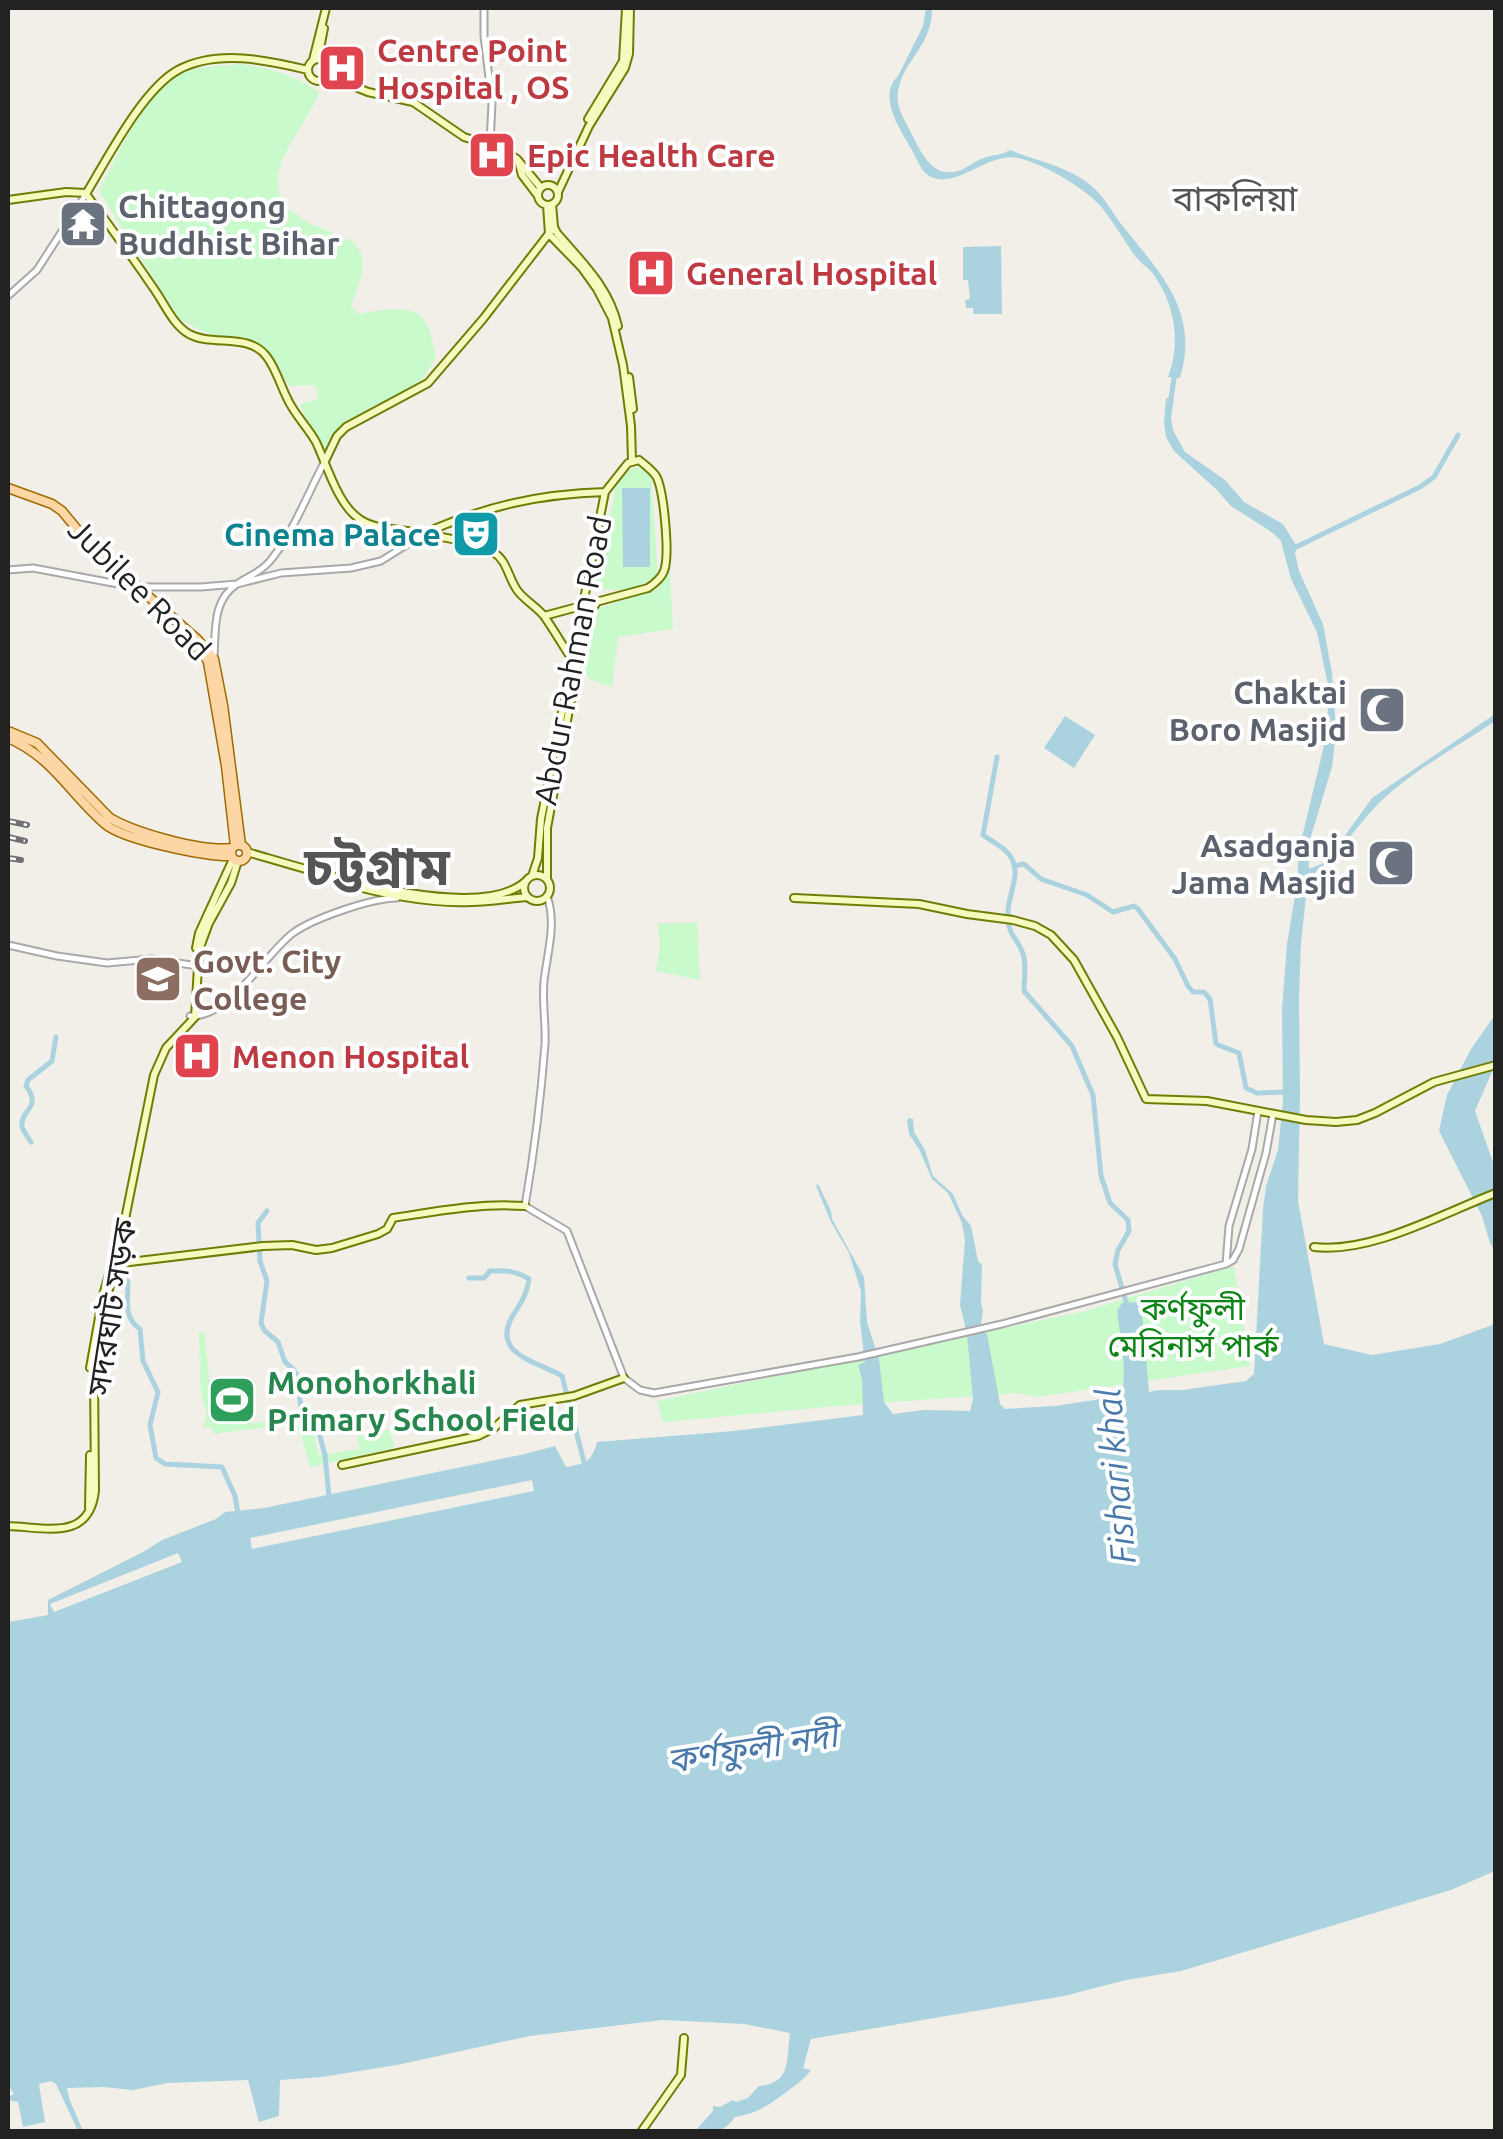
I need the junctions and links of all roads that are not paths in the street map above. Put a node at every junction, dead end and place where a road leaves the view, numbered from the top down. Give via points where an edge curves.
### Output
1 (328, 8) edge
2 (484, 8) edge
3 (628, 8) edge
4 (316, 60) junction
5 (308, 70) junction
6 (328, 76) junction
7 (490, 144) junction
8 (557, 190) junction
9 (540, 192) junction
10 (86, 194) junction
11 (8, 200) edge
12 (549, 205) junction
13 (552, 230) junction
14 (8, 296) edge
15 (635, 460) junction
16 (324, 463) junction
17 (8, 490) edge
18 (606, 492) junction
19 (424, 533) junction
20 (8, 570) edge
21 (237, 584) junction
22 (131, 586) junction
23 (597, 602) junction
24 (584, 605) junction
25 (544, 616) junction
26 (214, 659) junction
27 (573, 661) junction
28 (8, 735) edge
29 (238, 853) junction
30 (529, 878) junction
31 (547, 878) junction
32 (548, 896) junction
33 (528, 897) junction
34 (408, 898) junction
35 (794, 898) dead end
36 (8, 945) edge
37 (196, 966) junction
38 (192, 1016) junction
39 (1496, 1065) edge
40 (1258, 1111) junction
41 (1274, 1114) junction
42 (1496, 1193) edge
43 (524, 1206) junction
44 (1314, 1247) dead end
45 (113, 1264) junction
46 (1226, 1264) junction
47 (624, 1378) junction
48 (342, 1465) dead end
49 (8, 1526) edge
50 (684, 2038) dead end
51 (641, 2132) edge

1 - 4 main road
2 - 7 street
3 - 8 main road via 628,62
4 - 5 main road
4 - 6 main road via 328,65
5 - 6 main road via 316,81
5 - 10 main road via 237,58 177,70 146,100
6 - 7 main road via 412,102 464,137
7 - 9 main road via 517,159 522,175
8 - 9 main road via 550,185
8 - 12 main road
9 - 12 main road via 540,201
10 - 11 main road
10 - 14 street via 37,270
10 - 16 main road via 176,324 202,339 260,348
12 - 13 main road
13 - 15 main road via 612,318
13 - 16 main road via 428,383 346,427
15 - 18 main road, Abdur Rahman Road
15 - 23 main road via 659,482 665,570 648,588
16 - 19 main road via 346,506 364,522
16 - 21 street via 268,564
17 - 22 main road, Jubilee Road via 62,510
18 - 19 main road via 492,507
18 - 24 main road, Abdur Rahman Road
19 - 21 street via 380,561
19 - 25 main road via 498,555 520,594
20 - 22 street via 33,568
21 - 22 street
21 - 26 street via 216,615
22 - 26 main road, Jubilee Road
22 - 29 main road via 208,662
23 - 24 main road
23 - 31 main road via 576,667 554,786
24 - 25 main road
24 - 27 main road, Abdur Rahman Road
25 - 27 main road
26 - 29 main road, Jubilee Road
27 - 30 main road, Abdur Rahman Road via 538,864
28 - 29 main road via 110,828 205,854
29 - 30 main road via 414,894 478,897 513,891
29 - 34 main road
29 - 37 main road
30 - 31 main road
30 - 33 main road
31 - 32 main road
32 - 33 main road
32 - 43 street via 545,1044
33 - 34 main road
34 - 38 street via 372,900 294,932 231,998
35 - 40 main road via 919,904 1035,926 1062,945 1087,983 1146,1099
36 - 37 street via 107,963 150,959
37 - 38 main road
38 - 45 main road, সদরঘাট সড়ক via 154,1075
39 - 41 main road via 1438,1081 1357,1120
40 - 41 main road
40 - 46 street
41 - 46 street via 1239,1248
42 - 44 main road via 1399,1233 1333,1249
43 - 45 main road via 489,1204 394,1218 378,1234 332,1248 260,1247
43 - 47 street via 567,1231
45 - 49 main road, সদরঘাট সড়ক via 94,1373 94,1503 79,1524 66,1529
46 - 47 street via 858,1357 654,1393
47 - 48 main road via 520,1405 478,1436
50 - 51 main road via 681,2076

